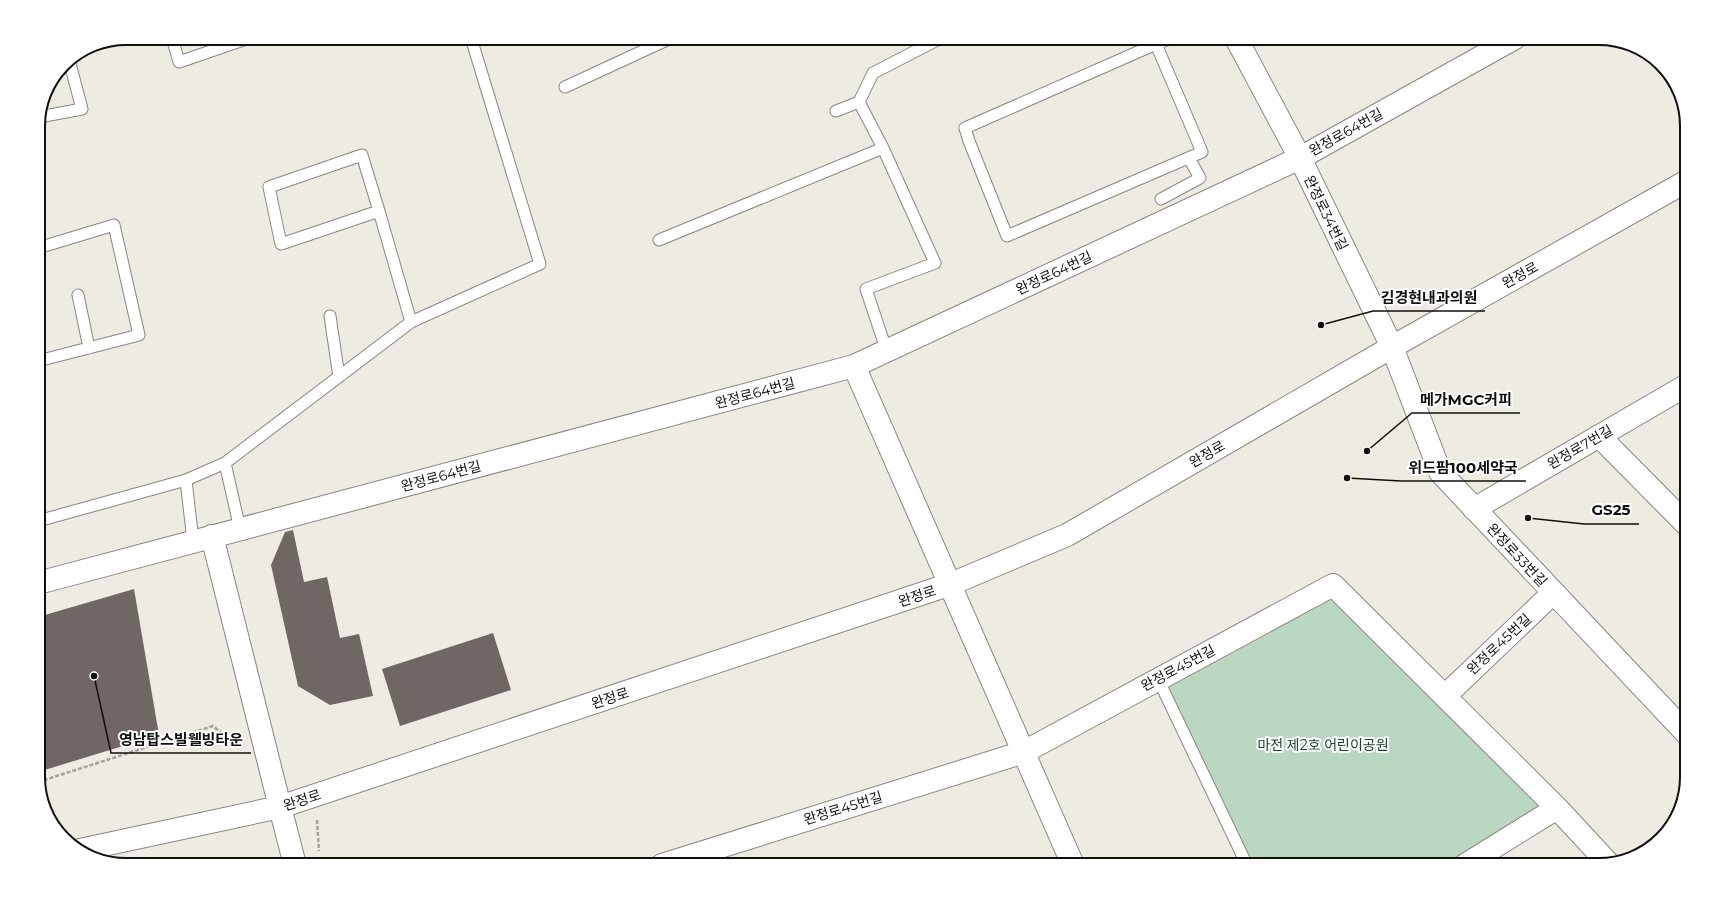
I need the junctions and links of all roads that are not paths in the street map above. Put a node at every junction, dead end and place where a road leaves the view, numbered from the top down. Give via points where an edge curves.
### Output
1 (174, 45) edge
2 (229, 45) edge
3 (473, 45) edge
4 (656, 45) edge
5 (927, 45) edge
6 (1146, 45) edge
7 (1157, 45) edge
8 (1240, 45) edge
9 (1502, 45) edge
10 (71, 67) edge
11 (566, 87) dead end
12 (859, 102) junction
13 (836, 111) dead end
14 (46, 116) edge
15 (883, 148) junction
16 (1189, 158) junction
17 (1300, 158) junction
18 (1680, 186) edge
19 (1161, 199) dead end
20 (379, 211) junction
21 (659, 240) dead end
22 (45, 246) edge
23 (78, 295) dead end
24 (330, 316) dead end
25 (411, 322) junction
26 (1392, 347) junction
27 (89, 348) junction
28 (887, 352) junction
29 (45, 359) edge
30 (854, 366) junction
31 (339, 377) junction
32 (1680, 389) edge
33 (1599, 436) junction
34 (225, 463) junction
35 (186, 480) junction
36 (1474, 509) junction
37 (1680, 518) edge
38 (45, 519) edge
39 (240, 529) junction
40 (202, 539) junction
41 (45, 581) edge
42 (951, 584) junction
43 (1553, 593) junction
44 (1158, 679) junction
45 (1445, 696) junction
46 (1680, 727) edge
47 (1024, 752) junction
48 (280, 807) junction
49 (1557, 808) junction
50 (88, 848) edge
51 (293, 858) edge
52 (685, 858) edge
53 (1071, 858) edge
54 (1244, 858) edge
55 (1476, 858) edge
56 (1603, 858) edge

1 - 2 lane via 179,62
3 - 25 lane via 540,264
4 - 11 lane
5 - 12 lane via 873,72
6 - 16 lane via 965,128 969,141 1007,236
7 - 16 lane via 1202,152
8 - 17 street, 완정로34번길
9 - 17 street, 완정로64번길
10 - 14 lane via 82,109
12 - 13 lane
12 - 15 lane
15 - 21 lane
15 - 28 lane via 935,263 866,289
16 - 19 lane via 1200,178
17 - 26 street, 완정로34번길
17 - 28 street, 완정로64번길
18 - 26 street, 완정로
20 - 20 lane via 281,244 269,187 362,154
20 - 25 lane
22 - 27 lane via 114,225 139,335
23 - 27 lane
24 - 31 lane
25 - 31 lane
26 - 36 street, 완정로33번길 via 1440,472
26 - 42 street, 완정로 via 1067,535
27 - 29 lane
28 - 30 street, 완정로64번길
30 - 39 street, 완정로64번길
30 - 42 street
31 - 34 lane
32 - 33 street, 완정로7번길
33 - 36 street, 완정로7번길
33 - 37 street
34 - 35 lane
34 - 39 lane
35 - 38 lane
35 - 40 lane
36 - 43 street, 완정로33번길
39 - 40 street, 완정로64번길
40 - 41 street, 완정로64번길
40 - 48 street
42 - 47 street
42 - 48 street, 완정로
43 - 45 street, 완정로45번길
43 - 46 street, 완정로33번길
44 - 45 street, 완정로45번길 via 1333,585
44 - 47 street, 완정로45번길
44 - 54 lane
45 - 49 street
47 - 52 street, 완정로45번길
47 - 53 street
48 - 50 street, 완정로
48 - 51 street
49 - 55 street
49 - 56 street

